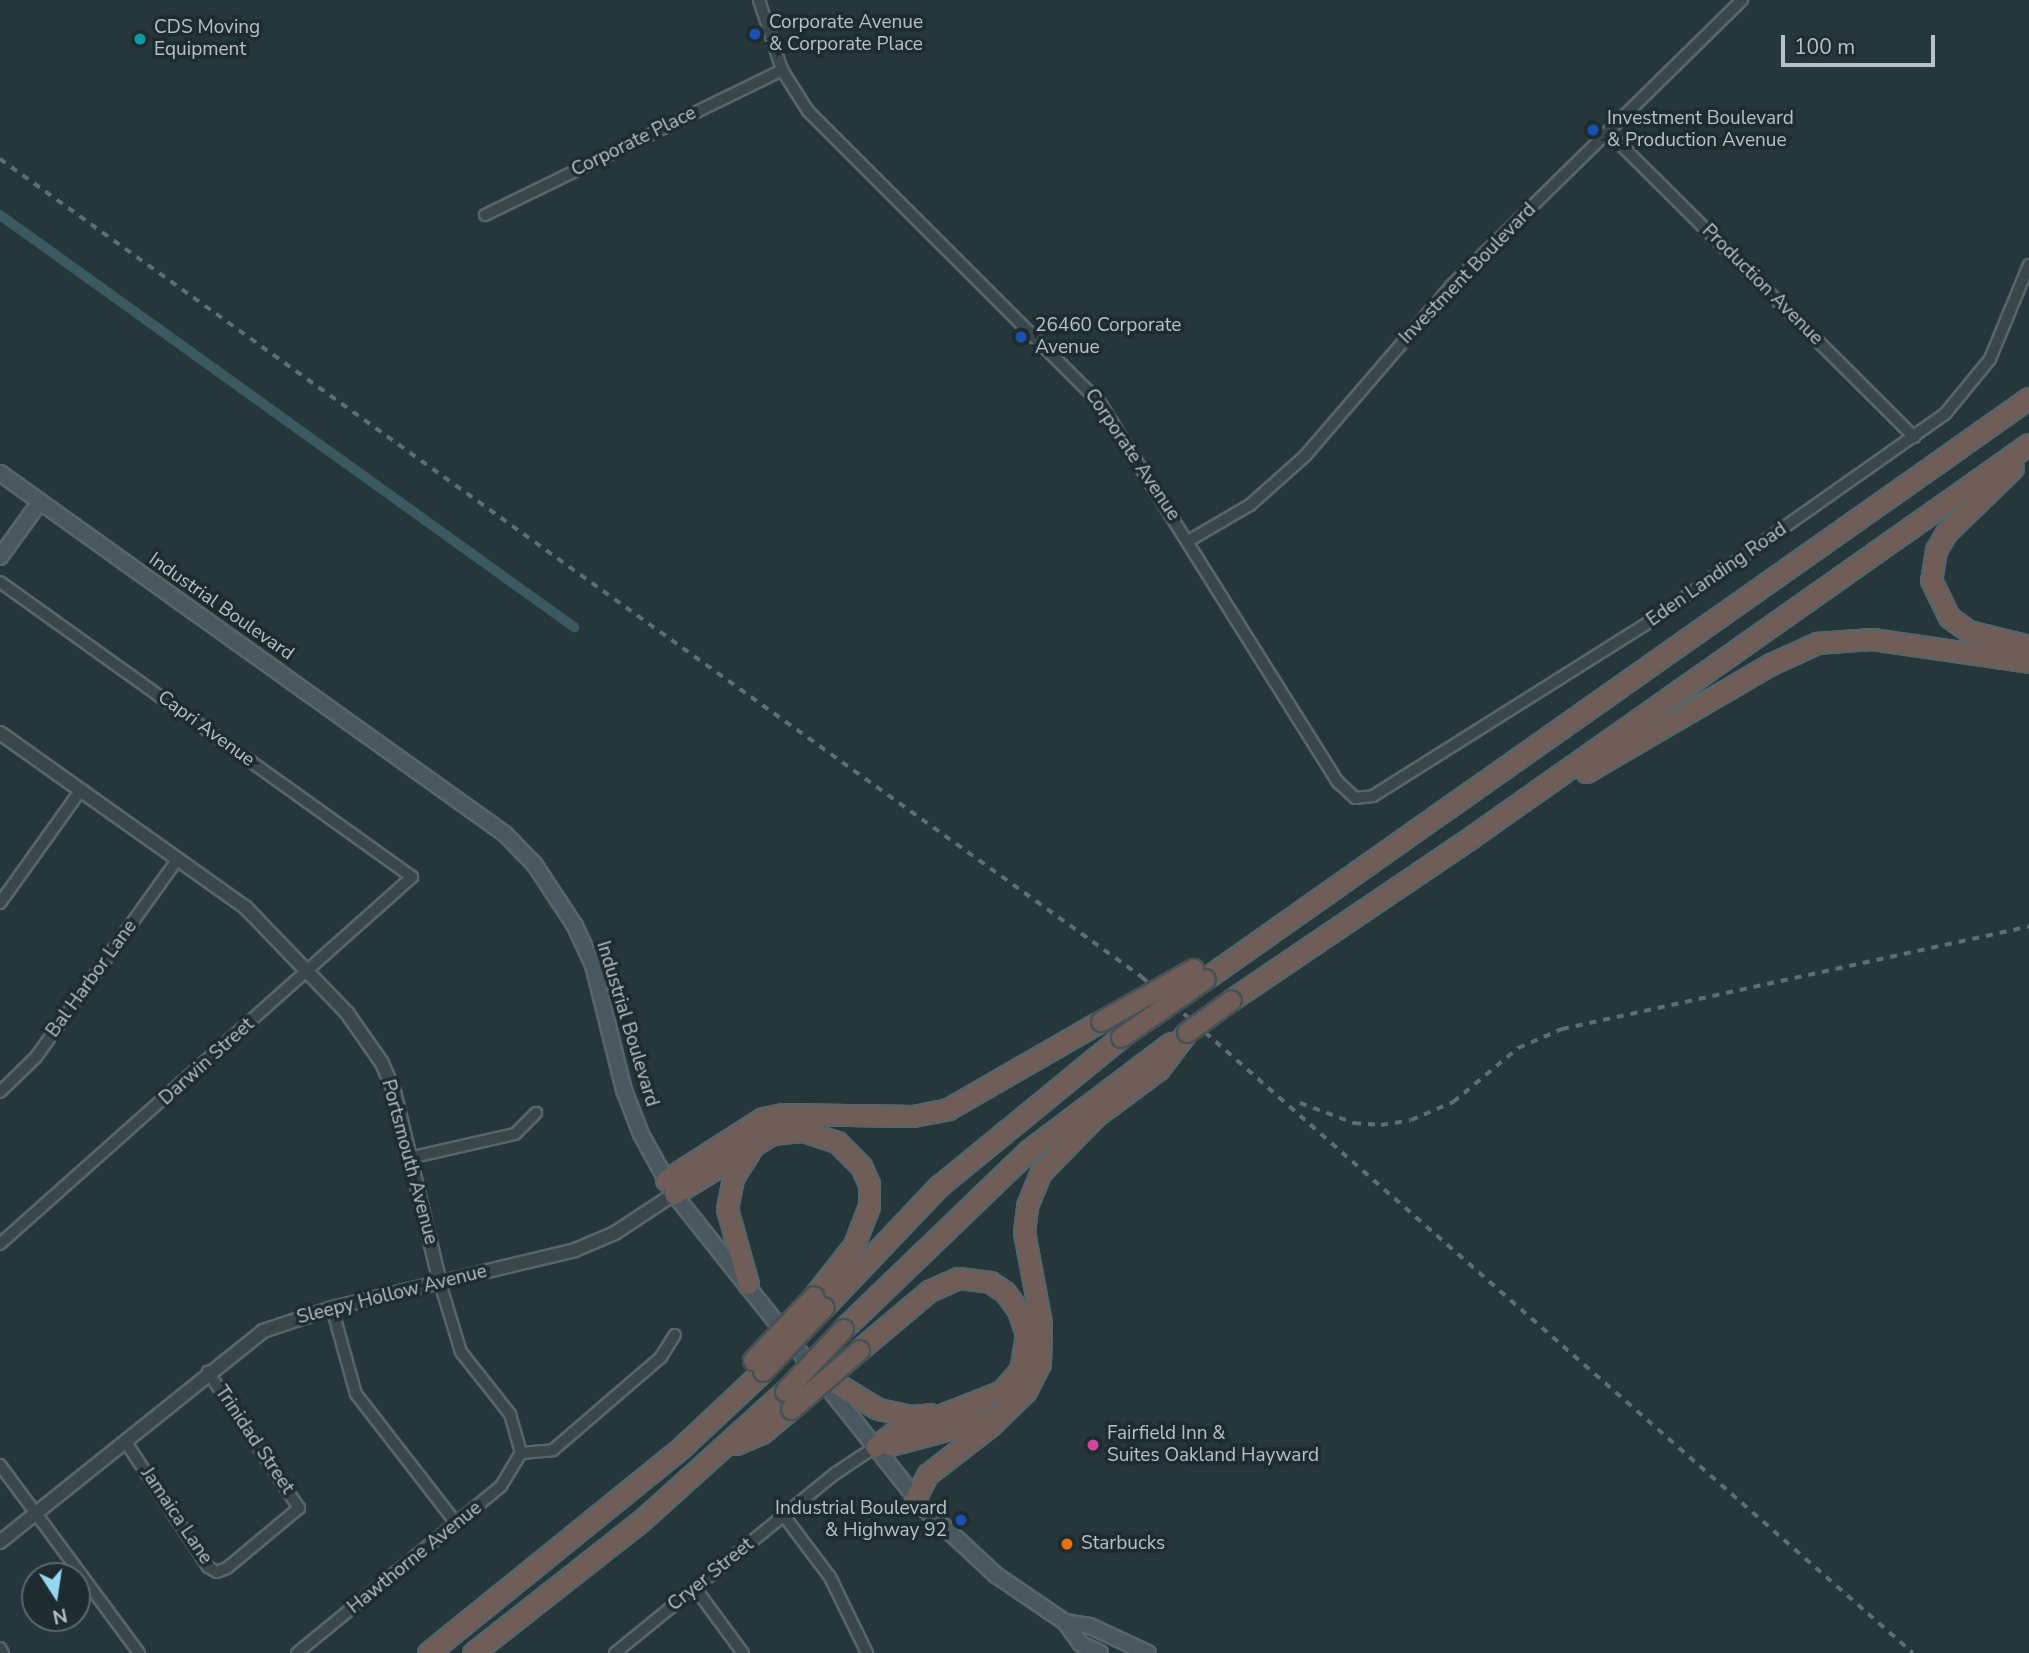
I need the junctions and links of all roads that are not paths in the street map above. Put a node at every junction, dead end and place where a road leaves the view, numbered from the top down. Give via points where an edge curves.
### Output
1 (759, 0) edge
2 (1742, 0) edge
3 (782, 70) junction
4 (1609, 133) junction
5 (485, 215) dead end
6 (2029, 265) edge
7 (2029, 398) edge
8 (1914, 437) junction
9 (2029, 444) edge
10 (2029, 454) edge
11 (0, 473) edge
12 (40, 502) junction
13 (1190, 540) junction
14 (0, 557) edge
15 (0, 582) edge
16 (2029, 629) edge
17 (1992, 639) junction
18 (2029, 646) edge
19 (2029, 662) edge
20 (0, 733) edge
21 (1338, 782) joint
22 (81, 790) junction
23 (1473, 836) junction
24 (178, 859) junction
25 (412, 877) joint
26 (0, 904) edge
27 (309, 972) junction
28 (1199, 974) junction
29 (1153, 1064) junction
30 (0, 1092) edge
31 (536, 1113) dead end
32 (755, 1142) junction
33 (409, 1158) junction
34 (670, 1186) junction
35 (0, 1244) edge
36 (440, 1283) junction
37 (748, 1284) junction
38 (819, 1302) junction
39 (332, 1308) junction
40 (675, 1335) dead end
41 (208, 1372) junction
42 (817, 1372) junction
43 (788, 1400) junction
44 (952, 1411) junction
45 (999, 1416) junction
46 (125, 1441) junction
47 (875, 1447) junction
48 (521, 1453) junction
49 (0, 1465) edge
50 (915, 1498) junction
51 (299, 1508) joint
52 (36, 1511) junction
53 (784, 1516) junction
54 (457, 1524) junction
55 (0, 1542) edge
56 (695, 1588) junction
57 (1065, 1622) junction
58 (0, 1648) edge
59 (3, 1653) edge
60 (139, 1653) edge
61 (297, 1653) edge
62 (428, 1653) edge
63 (473, 1653) edge
64 (615, 1653) edge
65 (743, 1653) edge
66 (867, 1653) edge
67 (1100, 1653) edge
68 (1149, 1653) edge

1 - 3 street, Corporate Avenue
2 - 4 street, Investment Boulevard
3 - 5 street, Corporate Place
3 - 13 street, Corporate Avenue via 839,147 1092,394
4 - 8 street, Production Avenue
4 - 13 street, Investment Boulevard via 1451,286 1306,456 1250,505
6 - 8 street, Eden Landing Road via 1990,359 1963,397
7 - 28 highway via 1255,944
8 - 21 street, Eden Landing Road via 1657,617 1373,796 1355,798
9 - 23 highway
10 - 17 highway via 1946,533 1931,569 1939,603 1949,617
11 - 12 main road, Industrial Boulevard
12 - 14 main road
12 - 34 main road, Industrial Boulevard via 477,813 535,865 558,896 593,965 624,1090
13 - 21 street, Corporate Avenue
15 - 25 street, Capri Avenue
16 - 17 highway
17 - 18 highway
19 - 23 highway via 1872,639 1817,643 1693,707 1506,822
20 - 22 street, Portsmouth Avenue
22 - 24 street, Portsmouth Avenue
22 - 26 street
23 - 29 highway, bridge via 1231,1000
24 - 27 street, Portsmouth Avenue via 246,908
24 - 30 street, Bal Harbor Lane via 36,1057
25 - 27 street, Darwin Street
27 - 33 street, Portsmouth Avenue via 347,1013 382,1063 394,1091
27 - 35 street, Darwin Street
28 - 34 highway, bridge via 1101,1021 948,1109 913,1116 795,1114 763,1118
28 - 38 highway, bridge via 939,1186
29 - 43 highway, bridge via 1029,1150 843,1329
29 - 45 highway via 1049,1161 1036,1181 1024,1232 1042,1353 1026,1391
31 - 33 street via 515,1133
32 - 34 highway
32 - 37 highway via 733,1178 727,1209
32 - 38 highway via 792,1131 827,1137 847,1149 869,1184 861,1234
33 - 36 street, Portsmouth Avenue
34 - 36 street, Sleepy Hollow Avenue via 596,1243
34 - 37 main road, Industrial Boulevard
36 - 39 street, Sleepy Hollow Avenue
36 - 48 street, Portsmouth Avenue via 461,1352 510,1414
37 - 42 main road, Industrial Boulevard
38 - 62 highway, bridge via 650,1471
39 - 41 street, Sleepy Hollow Avenue via 264,1331
39 - 54 street via 356,1394
40 - 48 street via 661,1357 553,1450
41 - 46 street, Sleepy Hollow Avenue
41 - 51 street, Trinidad Street
42 - 44 highway via 894,1414
42 - 47 main road, Industrial Boulevard
43 - 44 highway, bridge via 940,1284 958,1278 990,1282 1018,1310 1026,1334 1025,1359 1002,1391
43 - 63 highway via 762,1433 722,1451
44 - 47 highway via 892,1434
45 - 47 highway via 898,1445
45 - 50 highway via 928,1474
46 - 51 street, Jamaica Lane via 212,1570 227,1568
46 - 52 street, Sleepy Hollow Avenue
47 - 50 main road, Industrial Boulevard
47 - 53 street, Cryer Street
48 - 54 street, Hawthorne Avenue via 501,1486
49 - 52 street
50 - 57 main road, Industrial Boulevard via 991,1571
52 - 55 street, Sleepy Hollow Avenue
52 - 60 street
53 - 56 street, Cryer Street
53 - 66 street via 830,1577
54 - 61 street, Hawthorne Avenue
56 - 64 street, Cryer Street
56 - 65 street
57 - 67 main road, Industrial Boulevard via 1082,1644
57 - 68 main road, Industrial Boulevard via 1090,1626
58 - 59 street

